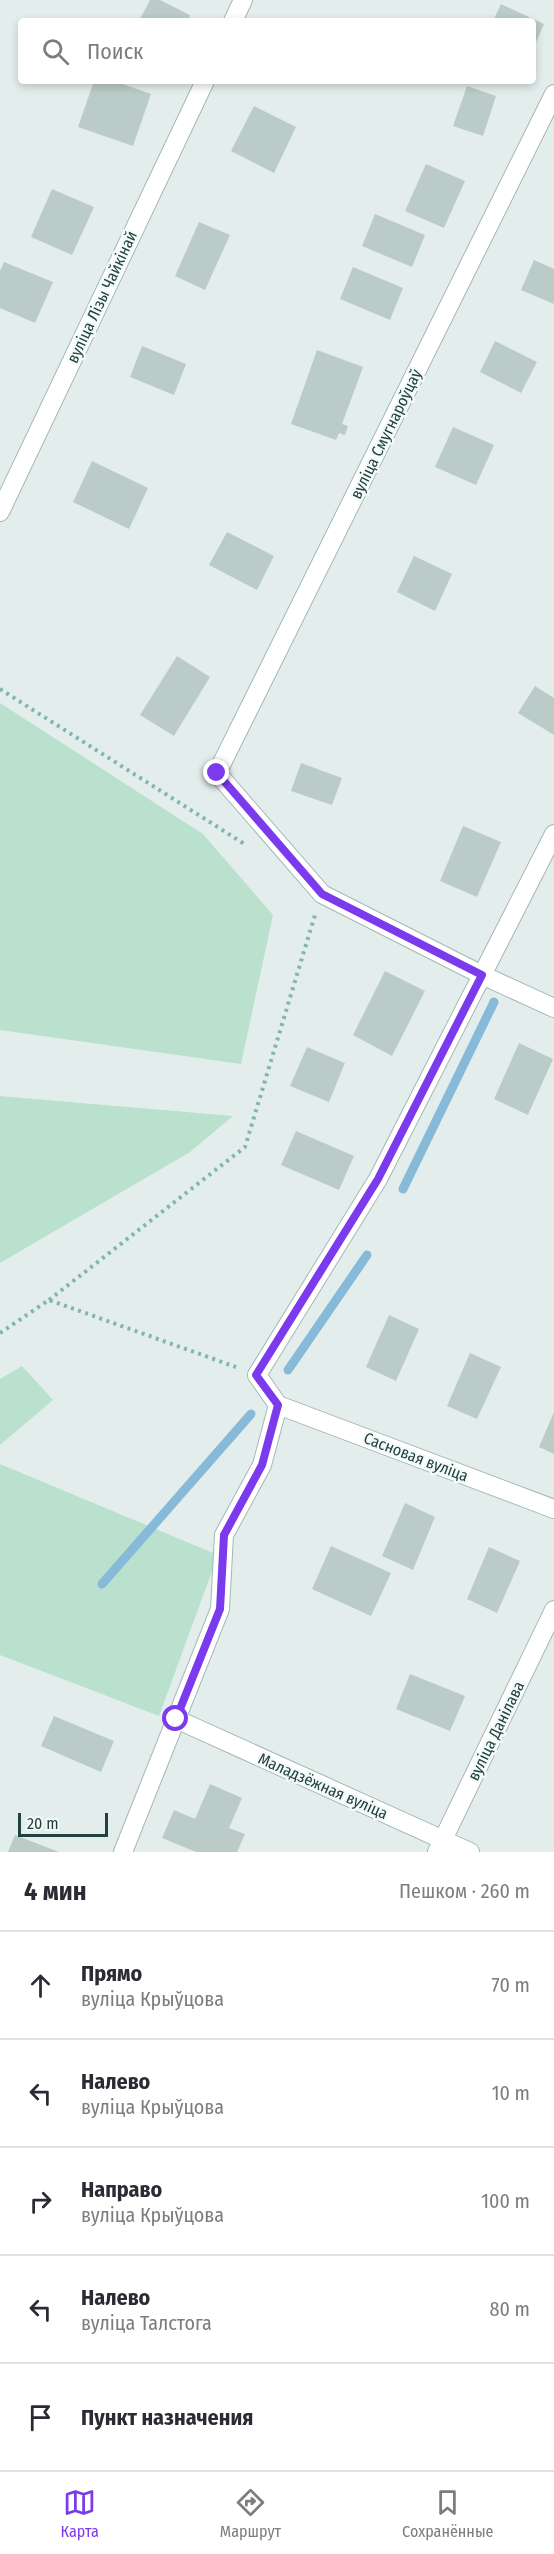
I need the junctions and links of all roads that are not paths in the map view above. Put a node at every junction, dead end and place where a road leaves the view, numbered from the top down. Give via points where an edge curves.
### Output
1 (243, 0) edge
2 (234, 18) edge
3 (203, 84) edge
4 (554, 94) edge
5 (0, 512) edge
6 (554, 834) edge
7 (482, 975) junction
8 (554, 1008) edge
9 (278, 1405) junction
10 (554, 1509) edge
11 (554, 1610) edge
12 (176, 1719) junction
13 (440, 1846) edge
14 (123, 1852) edge
15 (470, 1852) edge

1 - 2 street
3 - 5 street, вуліца Лізы Чайкінай
4 - 7 street, вуліца Смугнароўцаў via 217,773 322,894
6 - 7 street
7 - 8 street
7 - 9 street via 378,1179 256,1375
9 - 10 street, Сасновая вуліца
9 - 12 street via 262,1465 224,1535 220,1609
11 - 13 street, вуліца Данілава
12 - 13 street, Маладзёжная вуліца
12 - 14 street
13 - 15 street, Маладзёжная вуліца

